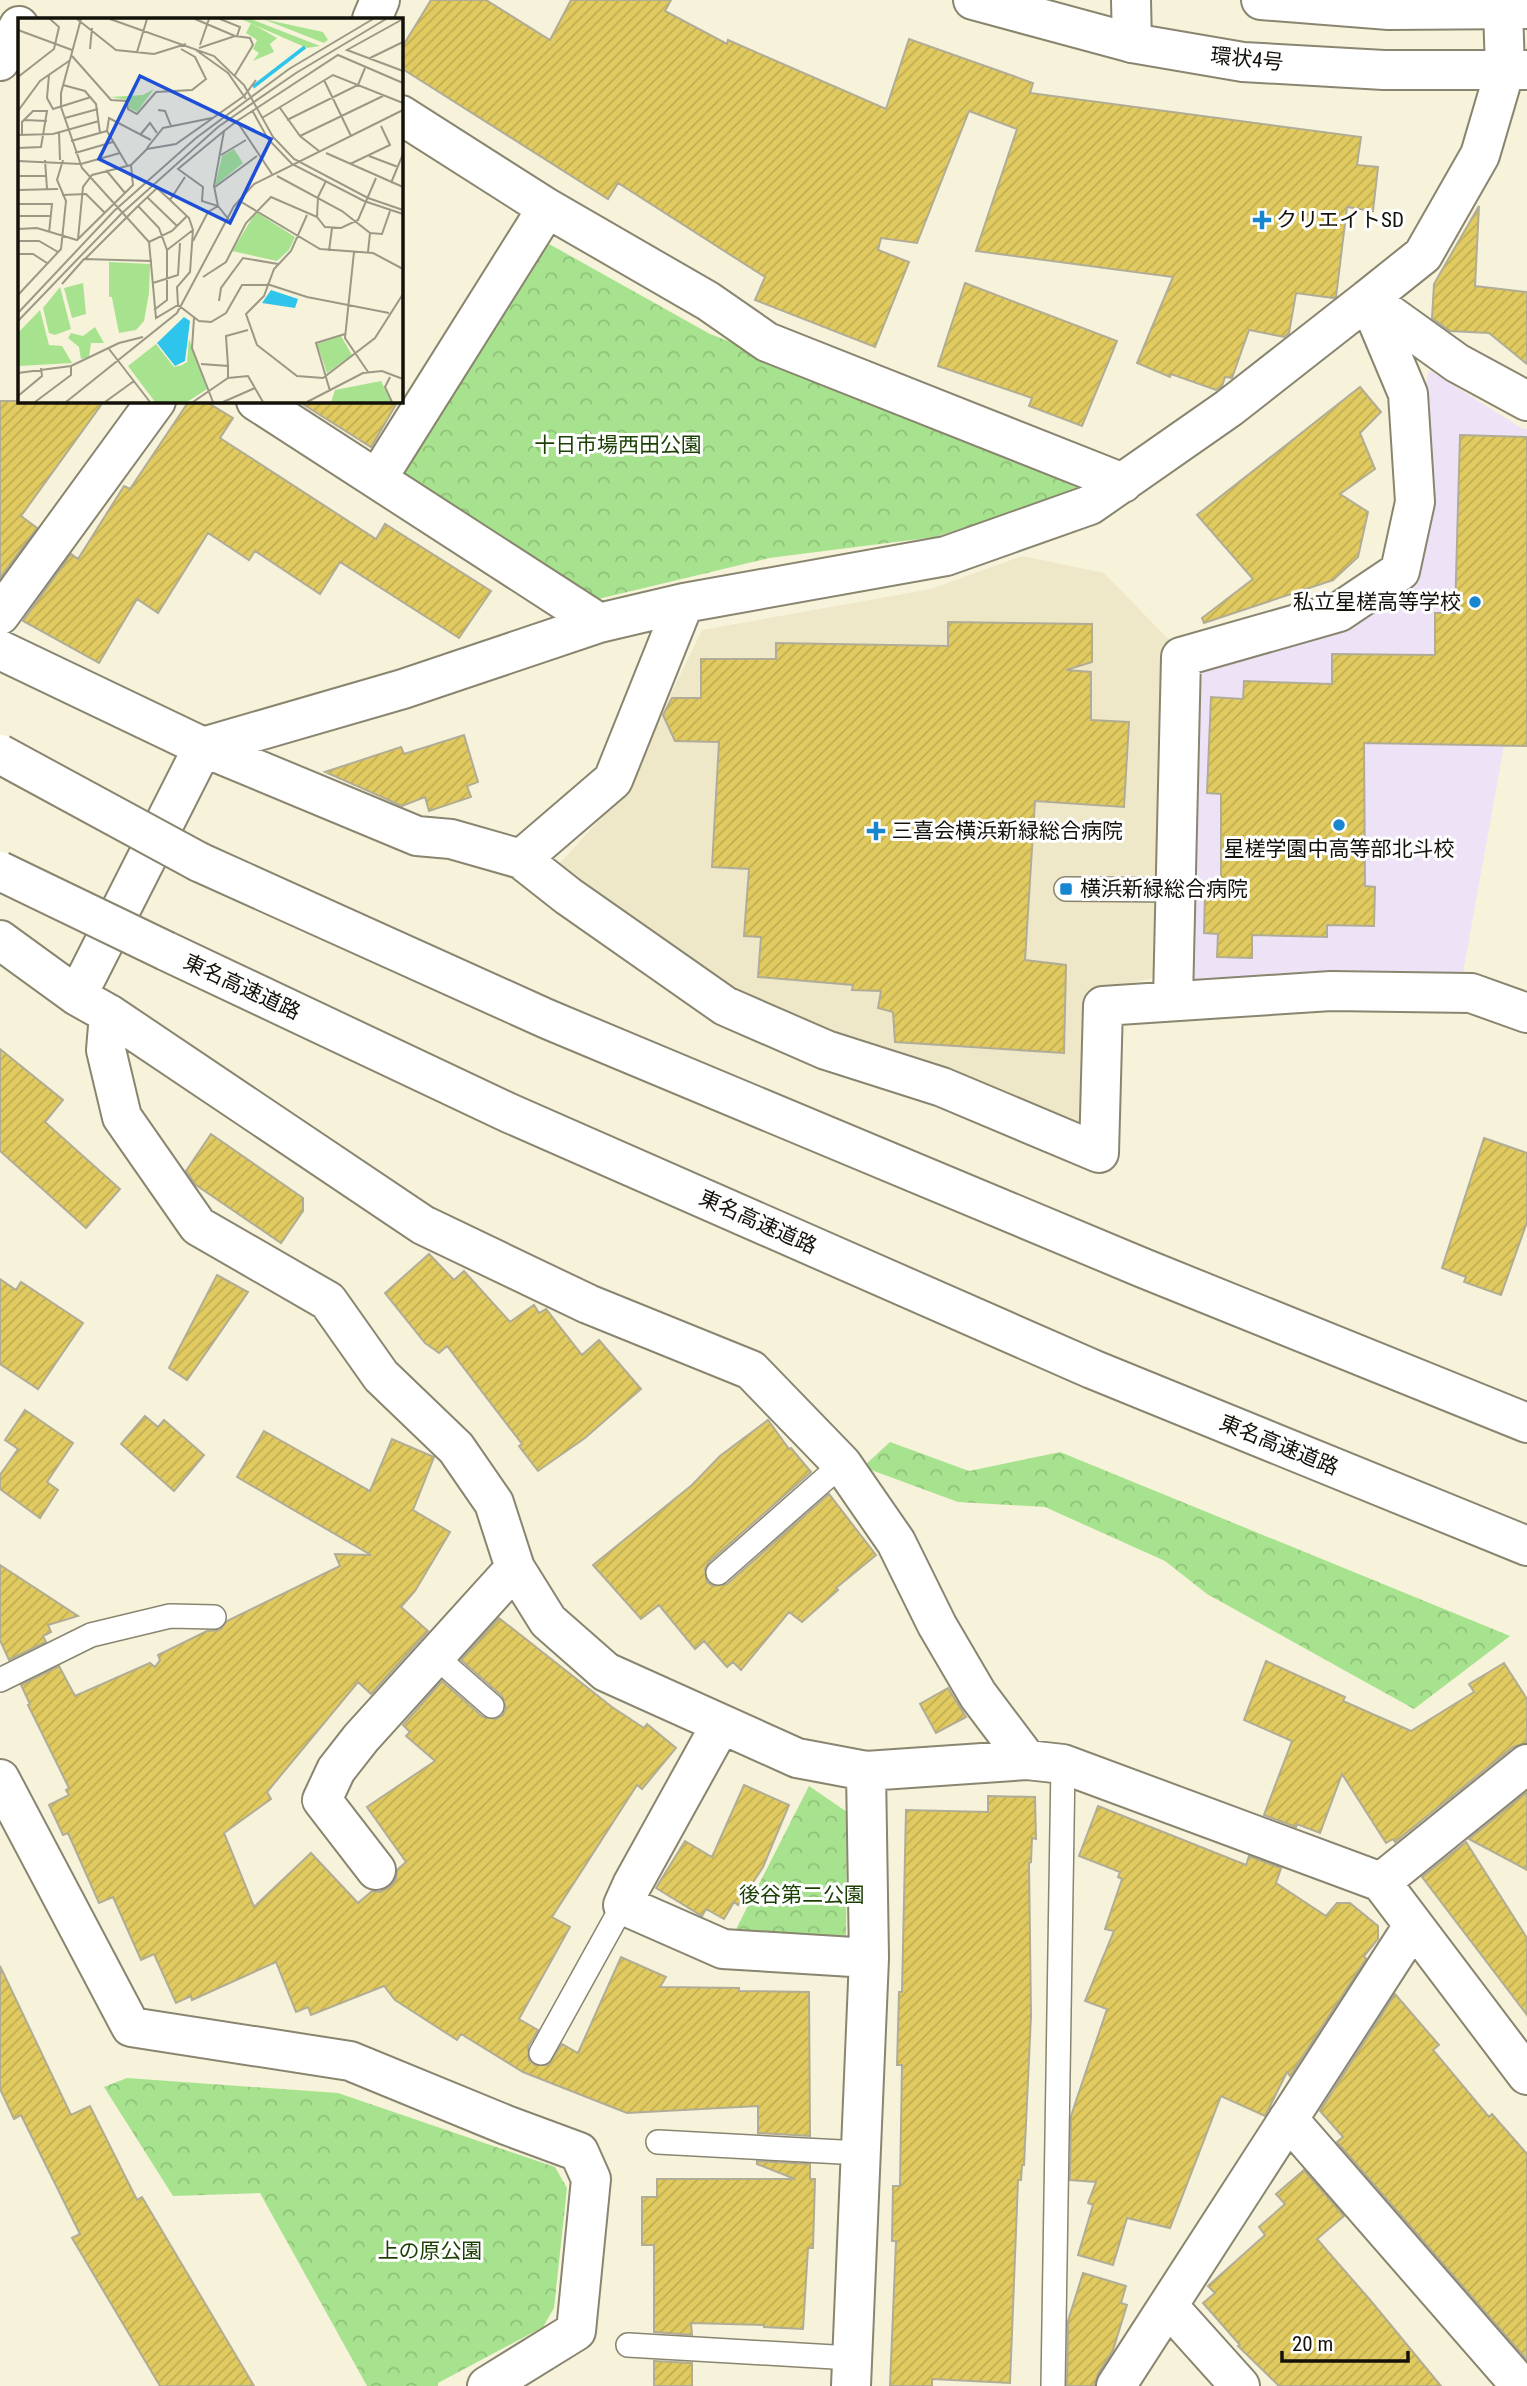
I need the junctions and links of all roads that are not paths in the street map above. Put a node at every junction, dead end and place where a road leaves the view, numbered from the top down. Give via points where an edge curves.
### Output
1 (32, 0) edge
2 (380, 0) edge
3 (973, 0) edge
4 (1131, 0) edge
5 (1261, 0) edge
6 (1515, 9) edge
7 (24, 18) edge
8 (372, 18) edge
9 (1132, 43) junction
10 (1516, 70) edge
11 (402, 116) edge
12 (547, 208) junction
13 (1368, 299) junction
14 (1527, 401) edge
15 (155, 402) edge
16 (258, 402) edge
17 (377, 479) junction
18 (1123, 483) junction
19 (684, 603) junction
20 (0, 615) edge
21 (599, 623) junction
22 (0, 650) edge
23 (203, 747) junction
24 (0, 754) edge
25 (521, 859) junction
26 (0, 871) edge
27 (1066, 889) dead end
28 (1176, 890) junction
29 (0, 940) edge
30 (1173, 1000) junction
31 (93, 1005) junction
32 (1527, 1013) edge
33 (1527, 1423) edge
34 (842, 1464) junction
35 (1527, 1546) edge
36 (516, 1568) junction
37 (718, 1573) dead end
38 (214, 1617) dead end
39 (435, 1656) junction
40 (0, 1680) edge
41 (492, 1706) dead end
42 (720, 1726) junction
43 (1045, 1762) junction
44 (1527, 1764) edge
45 (866, 1770) junction
46 (0, 1779) edge
47 (376, 1870) dead end
48 (1381, 1882) junction
49 (623, 1905) junction
50 (1413, 1926) junction
51 (869, 1958) junction
52 (541, 2053) dead end
53 (1527, 2074) edge
54 (1288, 2119) junction
55 (658, 2143) dead end
56 (860, 2153) junction
57 (1169, 2308) junction
58 (628, 2345) dead end
59 (851, 2372) edge
60 (487, 2386) edge
61 (1053, 2386) edge
62 (1116, 2386) edge
63 (1240, 2386) edge
64 (1521, 2386) edge

1 - 7 main road
2 - 8 main road
3 - 9 main road, 環状4号
4 - 9 main road
5 - 6 main road via 1389,10
6 - 10 main road
9 - 10 main road, 環状4号 via 1243,62 1384,70
10 - 13 main road via 1480,155 1423,255
11 - 12 main road
12 - 17 main road
12 - 18 main road via 708,301 767,342
13 - 14 main road via 1457,363
13 - 18 main road via 1229,408
13 - 28 main road via 1408,394 1415,502 1400,571 1339,612 1181,657
15 - 20 main road
16 - 17 main road
17 - 21 main road
18 - 19 main road via 1090,505 946,556
19 - 21 main road
19 - 25 main road via 613,780
21 - 23 main road via 403,690
22 - 23 main road
23 - 25 main road via 417,836 451,839
23 - 31 main road
24 - 33 main road, bridge via 199,862 547,1019
25 - 30 main road via 725,1006 826,1050 942,1087 1099,1153 1103,1006
26 - 35 main road, 東名高速道路, bridge via 509,1112 1092,1368
27 - 28 lane
28 - 30 main road
29 - 31 main road
30 - 32 main road via 1331,991 1471,993
31 - 34 main road via 423,1225 588,1304 751,1370
31 - 36 main road via 122,1117 198,1226 328,1301 381,1376 456,1448 494,1503
34 - 37 lane
34 - 43 main road via 896,1542 978,1695
36 - 39 main road
36 - 42 main road via 548,1621 606,1672
38 - 40 lane via 170,1616 91,1635
39 - 41 lane
39 - 47 main road via 352,1749 322,1800
42 - 45 main road via 797,1758
42 - 49 main road
43 - 45 main road
43 - 48 main road
43 - 61 lane
44 - 48 main road
45 - 51 main road
46 - 60 main road via 131,2027 350,2061 579,2152 591,2179 576,2331
48 - 50 main road
49 - 51 main road via 723,1949
49 - 52 lane
50 - 53 main road
50 - 54 main road
51 - 56 main road
54 - 57 main road
54 - 64 main road
55 - 56 lane
56 - 59 main road
57 - 62 main road
57 - 63 main road
58 - 59 lane

